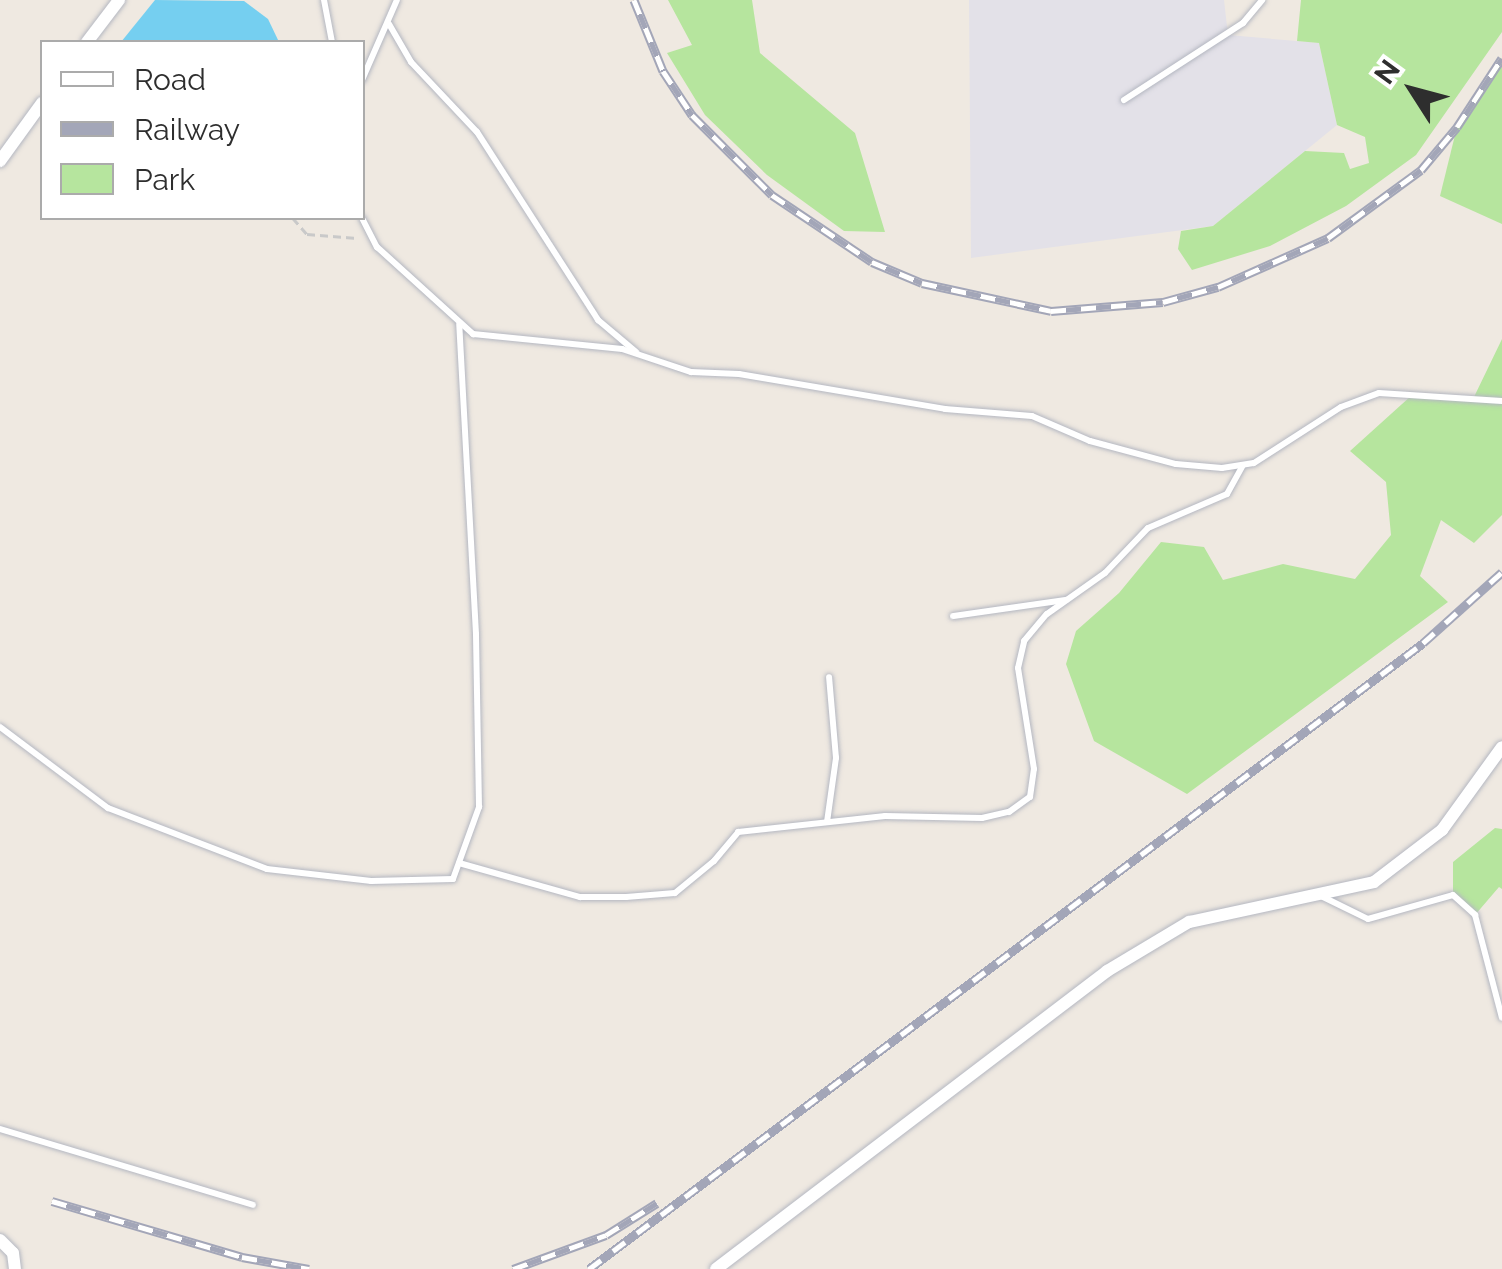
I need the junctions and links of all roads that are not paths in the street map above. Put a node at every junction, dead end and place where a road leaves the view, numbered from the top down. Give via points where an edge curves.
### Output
1 (119, 0) edge
2 (324, 0) edge
3 (397, 0) edge
4 (1262, 0) edge
5 (389, 24) junction
6 (89, 40) edge
7 (332, 40) edge
8 (365, 74) edge
9 (1124, 100) dead end
10 (40, 106) edge
11 (0, 161) edge
12 (363, 220) edge
13 (459, 323) junction
14 (640, 355) junction
15 (1502, 401) edge
16 (1243, 465) junction
17 (1068, 600) junction
18 (953, 616) dead end
19 (829, 676) dead end
20 (0, 727) edge
21 (1502, 747) edge
22 (827, 822) junction
23 (459, 862) junction
24 (1320, 896) junction
25 (1502, 1018) edge
26 (0, 1130) edge
27 (253, 1206) dead end
28 (0, 1240) edge
29 (14, 1269) edge
30 (716, 1269) edge

1 - 6 street
2 - 7 lane
3 - 5 lane
4 - 9 lane via 1244,23
5 - 8 lane
5 - 14 lane via 420,74 477,132 598,320
10 - 11 street
12 - 13 lane via 373,240
13 - 14 lane via 473,334
13 - 23 lane via 479,807
14 - 16 lane via 691,372 1032,416 1090,441 1176,464
15 - 16 lane via 1379,394 1341,407 1304,435
16 - 17 lane via 1228,494 1148,528 1105,574
17 - 18 lane
17 - 22 lane via 1024,641 1018,668 1034,768 1030,796 1008,812 982,818
19 - 22 lane via 836,758
20 - 23 lane via 108,808 268,869 371,882 452,879
21 - 24 street via 1442,830 1374,882
22 - 23 lane via 738,832 674,892 580,897
24 - 25 lane via 1368,920 1453,894 1475,916
24 - 30 street via 1190,922 1107,972
26 - 27 lane
28 - 29 street via 13,1253

